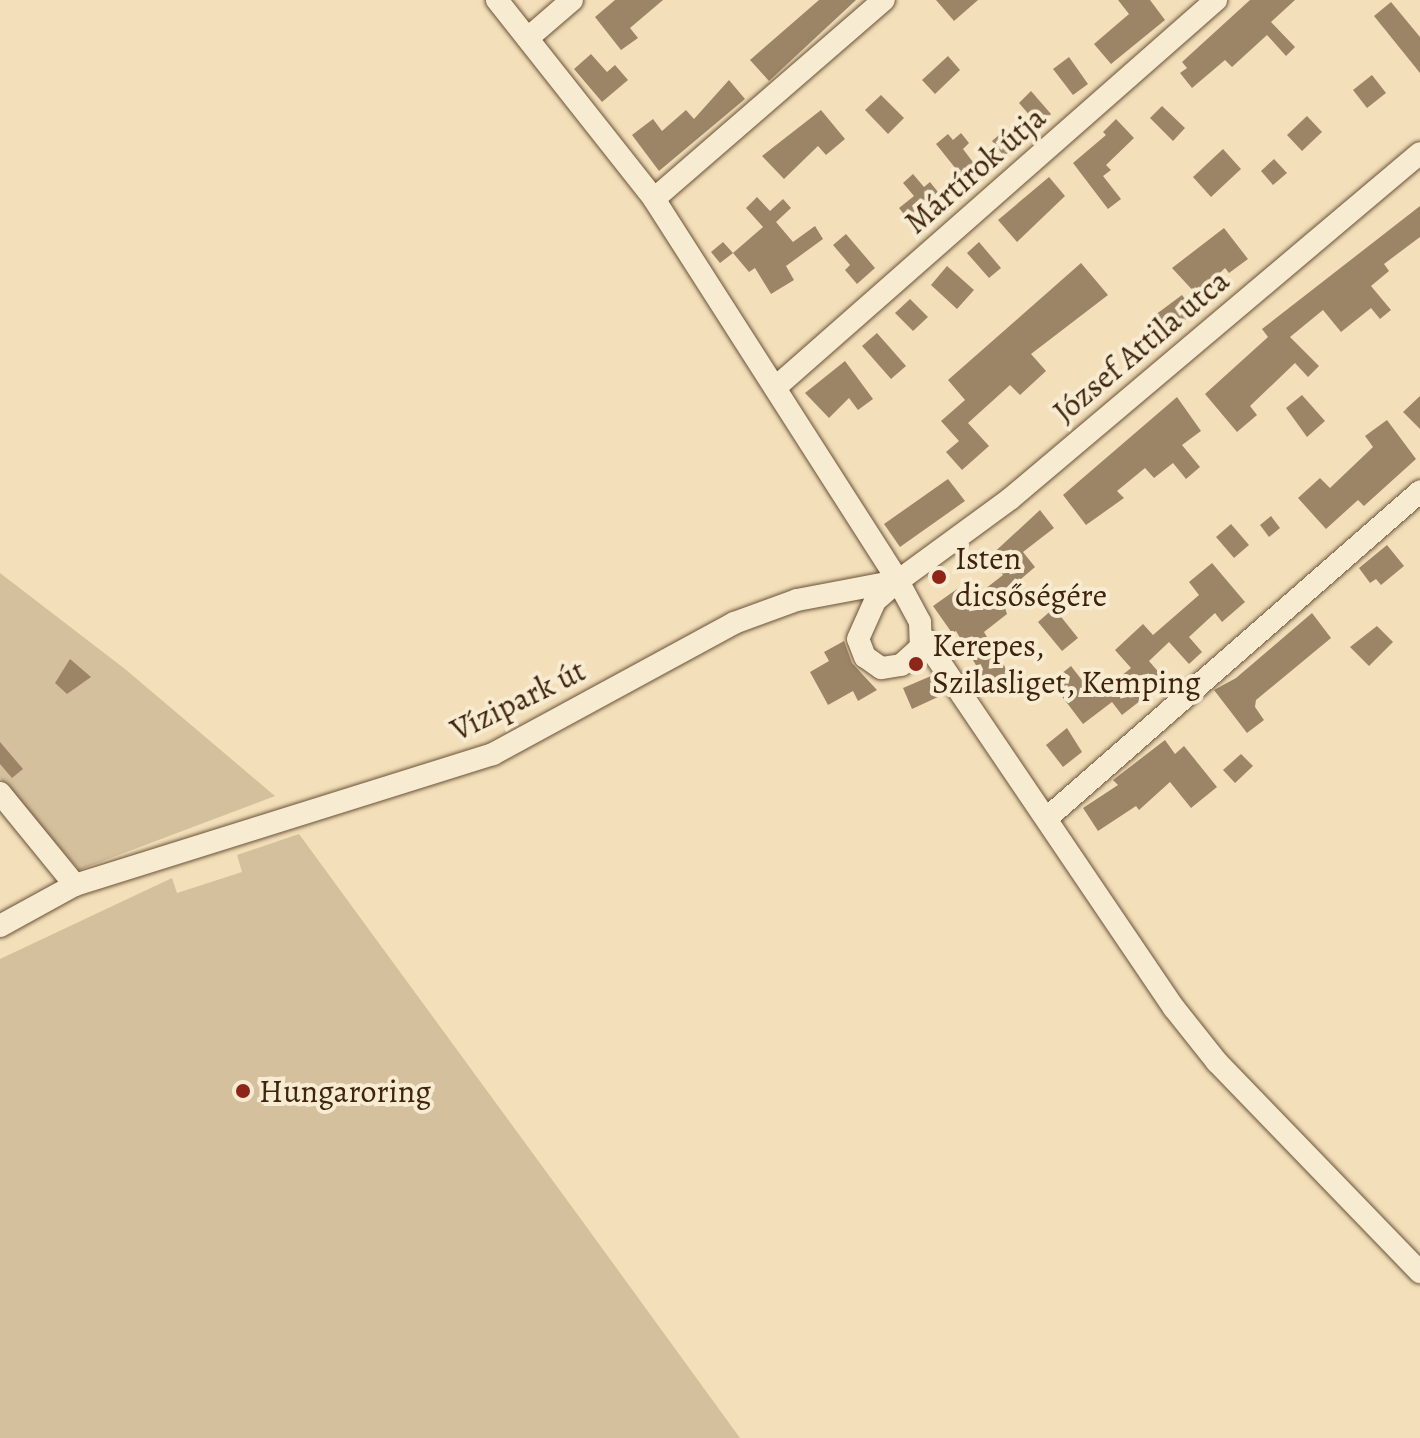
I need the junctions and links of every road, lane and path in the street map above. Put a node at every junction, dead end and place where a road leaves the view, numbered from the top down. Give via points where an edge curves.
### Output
1 (497, 0) edge
2 (572, 0) edge
3 (884, 0) edge
4 (1216, 0) edge
5 (528, 38) junction
6 (1420, 153) edge
7 (654, 199) junction
8 (776, 387) junction
9 (1420, 491) edge
10 (898, 581) junction
11 (830, 592) junction
12 (862, 622) junction
13 (922, 636) junction
14 (0, 793) edge
15 (1047, 818) junction
16 (75, 885) junction
17 (0, 926) edge
18 (1420, 1272) edge

1 - 5 street
2 - 5 street
3 - 7 street
4 - 8 street, Mártírok útja
5 - 7 street
6 - 10 street, József Attila utca via 1010,499
7 - 8 street
8 - 10 street
9 - 15 street
10 - 11 street, Vízipark út
10 - 12 street via 875,601
10 - 13 street
11 - 12 street
11 - 16 street, Vízipark út via 734,623 493,754
12 - 13 street via 860,649 881,668 918,655
13 - 15 street
14 - 16 street
15 - 18 street via 1121,932 1217,1062
16 - 17 street, Vízipark út

